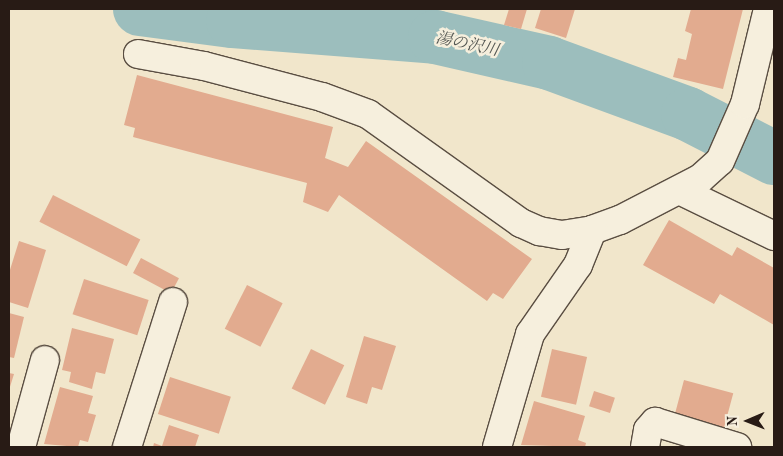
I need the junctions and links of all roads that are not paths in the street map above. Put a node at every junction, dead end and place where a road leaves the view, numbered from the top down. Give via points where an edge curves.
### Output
1 (768, 9) edge
2 (138, 54) dead end
3 (679, 190) junction
4 (592, 230) junction
5 (774, 236) edge
6 (173, 302) dead end
7 (45, 360) dead end
8 (21, 447) edge
9 (127, 447) edge
10 (497, 447) edge
11 (645, 447) edge
12 (737, 447) edge

1 - 3 street via 738,123 720,161 702,178
2 - 4 street via 204,66 322,97 368,114 522,223 539,231 562,235
3 - 4 street via 620,220
3 - 5 street
4 - 10 street via 578,266 530,334
6 - 9 street
7 - 8 street
11 - 12 street via 648,430 654,422

